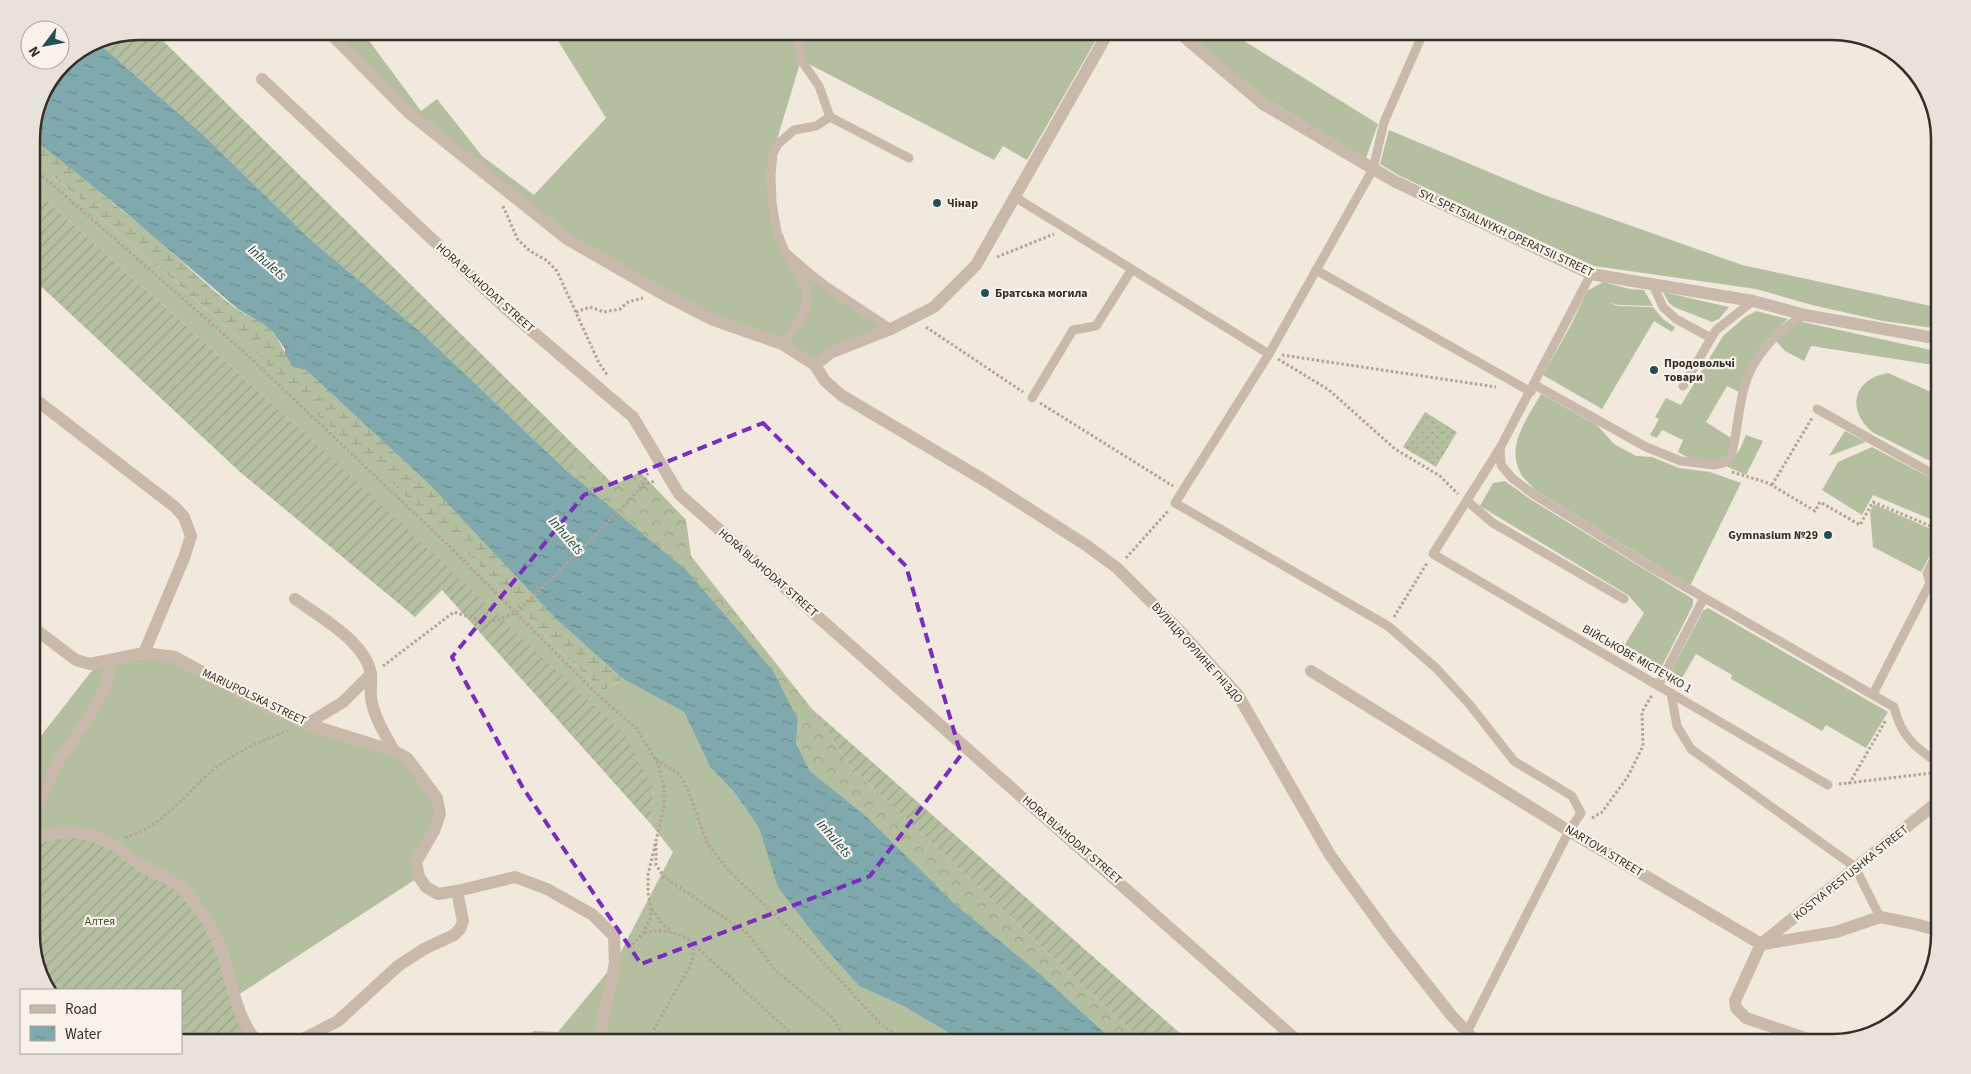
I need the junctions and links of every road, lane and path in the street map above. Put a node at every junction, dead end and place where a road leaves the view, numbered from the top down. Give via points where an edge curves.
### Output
1 (337, 40) edge
2 (798, 40) edge
3 (1104, 40) edge
4 (1188, 40) edge
5 (1420, 40) edge
6 (262, 79) dead end
7 (830, 117) junction
8 (909, 158) dead end
9 (1373, 169) junction
10 (40, 173) edge
11 (1015, 197) junction
12 (502, 205) dead end
13 (1067, 229) junction
14 (785, 252) junction
15 (976, 266) junction
16 (1132, 270) junction
17 (1316, 270) junction
18 (1591, 274) junction
19 (1653, 285) junction
20 (668, 297) junction
21 (1753, 301) junction
22 (576, 312) junction
23 (1805, 315) junction
24 (913, 318) junction
25 (891, 328) junction
26 (1931, 337) edge
27 (1711, 338) junction
28 (782, 344) junction
29 (1269, 354) junction
30 (815, 366) junction
31 (609, 378) dead end
32 (1683, 386) dead end
33 (1502, 388) dead end
34 (1533, 388) junction
35 (1032, 398) junction
36 (40, 402) edge
37 (1818, 409) joint
38 (1500, 448) junction
39 (653, 451) junction
40 (1714, 466) junction
41 (1931, 473) edge
42 (1772, 485) junction
43 (1182, 491) junction
44 (1467, 501) junction
45 (1175, 503) junction
46 (1931, 526) edge
47 (1433, 554) junction
48 (1931, 565) edge
49 (1117, 568) junction
50 (1930, 583) joint
51 (1704, 598) junction
52 (295, 599) dead end
53 (1624, 599) dead end
54 (515, 613) junction
55 (1388, 626) junction
56 (40, 632) edge
57 (144, 653) junction
58 (111, 660) junction
59 (1311, 671) dead end
60 (371, 674) junction
61 (1658, 686) junction
62 (1671, 693) junction
63 (1873, 694) junction
64 (1894, 707) junction
65 (307, 724) junction
66 (394, 750) junction
67 (1931, 758) edge
68 (656, 759) junction
69 (1931, 773) edge
70 (1849, 784) junction
71 (1828, 785) joint
72 (40, 803) edge
73 (1931, 807) edge
74 (1569, 831) junction
75 (40, 837) edge
76 (656, 837) junction
77 (104, 840) junction
78 (1855, 867) junction
79 (457, 891) junction
80 (652, 909) junction
81 (1880, 917) junction
82 (1931, 929) edge
83 (643, 933) junction
84 (675, 933) junction
85 (1761, 944) junction
86 (693, 945) junction
87 (615, 963) junction
88 (1467, 1032) joint
89 (253, 1034) edge
90 (313, 1034) edge
91 (600, 1034) edge
92 (651, 1034) edge
93 (792, 1034) edge
94 (842, 1034) edge
95 (894, 1034) edge
96 (1290, 1034) edge
97 (1793, 1034) edge

1 - 20 street, ВУЛИЦЯ ОРЛИНЕ ГНІЗДО via 408,112 567,239
2 - 7 lane via 801,60 819,86
3 - 11 street
4 - 9 street, SYL SPETSIALNYKH OPERATSII STREET via 1263,104
5 - 9 lane via 1384,122
6 - 39 street, HORA BLAHODAT STREET via 505,308 633,417
7 - 8 lane
7 - 14 lane via 816,126 794,130 773,153 772,203 777,232
9 - 17 lane
9 - 18 street, SYL SPETSIALNYKH OPERATSII STREET
10 - 54 path via 244,352 448,545
11 - 13 lane
11 - 15 street
12 - 22 path via 518,240 556,271
13 - 15 path
13 - 16 lane
14 - 25 lane via 826,286
14 - 28 lane via 800,274 808,302
15 - 24 street via 934,307
16 - 29 lane
16 - 35 lane via 1096,326 1073,330
17 - 29 lane
17 - 34 lane
18 - 19 street, SYL SPETSIALNYKH OPERATSII STREET
18 - 34 lane
19 - 21 street, SYL SPETSIALNYKH OPERATSII STREET
19 - 27 lane via 1663,307 1676,319
20 - 22 path via 648,297 604,312 590,308
20 - 28 street, ВУЛИЦЯ ОРЛИНЕ ГНІЗДО via 711,319
21 - 23 street, SYL SPETSIALNYKH OPERATSII STREET
21 - 27 lane via 1716,330
22 - 31 path
23 - 26 street, SYL SPETSIALNYKH OPERATSII STREET
23 - 40 lane via 1782,330 1749,374 1731,457
24 - 25 street
24 - 35 path
25 - 30 street via 830,354
27 - 32 lane
28 - 30 street, ВУЛИЦЯ ОРЛИНЕ ГНІЗДО
29 - 33 path
29 - 43 lane
29 - 44 path via 1329,390 1395,449 1440,476
30 - 49 street, ВУЛИЦЯ ОРЛИНЕ ГНІЗДО via 825,381 841,394 1030,508
34 - 38 lane
34 - 40 lane via 1646,447 1681,461
35 - 43 path
36 - 57 street via 184,517 191,536
37 - 41 lane
37 - 42 path
38 - 44 lane
38 - 51 lane via 1501,465 1533,494
39 - 54 path via 642,485 627,503
39 - 96 street, HORA BLAHODAT STREET via 678,494
40 - 42 path
42 - 46 path via 1815,511 1820,502 1860,525 1873,502
43 - 45 lane
44 - 47 lane
44 - 53 lane via 1493,523
45 - 49 path
45 - 55 lane
47 - 55 path
47 - 61 lane, ВІЙСЬКОВЕ МІСТЕЧКО 1
48 - 50 lane via 1927,573
49 - 88 street, ВУЛИЦЯ ОРЛИНЕ ГНІЗДО via 1238,695 1330,855 1388,935
50 - 63 lane
51 - 61 lane
51 - 63 lane
52 - 60 street via 346,635 361,652
54 - 60 path via 489,623 454,612
54 - 68 path via 637,729
55 - 74 lane via 1437,669 1514,761 1572,796 1581,813
56 - 58 street, MARIUPOLSKA STREET via 76,660 90,664
57 - 58 street, MARIUPOLSKA STREET
57 - 65 street, MARIUPOLSKA STREET via 175,657 238,692
58 - 72 street via 105,688 59,760
59 - 74 street, NARTOVA STREET
60 - 65 street via 342,702
60 - 66 street via 374,709
61 - 62 lane, ВІЙСЬКОВЕ МІСТЕЧКО 1
61 - 74 path via 1642,712 1643,746 1627,778 1602,812
62 - 71 lane, ВІЙСЬКОВЕ МІСТЕЧКО 1
62 - 78 lane via 1677,726 1690,749
63 - 64 lane
64 - 67 lane via 1907,738
64 - 70 path
65 - 66 street, MARIUPOLSKA STREET
65 - 77 path via 262,740 232,756 159,820 134,835
66 - 79 street, MARIUPOLSKA STREET via 407,758 437,798 440,814 416,862 420,877 426,887 438,894
68 - 76 path via 664,786 664,806
68 - 95 path via 680,775 707,843 728,870
69 - 70 path
70 - 71 path
73 - 78 street, KOSTYA PESTUSHKA STREET
74 - 85 street, NARTOVA STREET
74 - 88 lane
75 - 77 street via 81,832
76 - 80 path via 648,875
76 - 94 path via 656,865 664,877 748,934 775,970 832,1018
77 - 89 street via 117,846 144,868 170,879 189,896 222,950 234,997
78 - 81 lane
78 - 85 street, KOSTYA PESTUSHKA STREET
79 - 87 street, MARIUPOLSKA STREET via 515,878 547,889 593,915 614,936
79 - 90 street via 463,921 454,935 398,966 338,1022
80 - 83 path
80 - 84 path via 663,925
81 - 82 street
81 - 85 street via 1836,932
83 - 84 path via 664,930
83 - 87 path
84 - 86 path
85 - 97 street via 1735,1001 1736,1008 1746,1018
86 - 92 path via 689,968
86 - 93 path
87 - 91 street, MARIUPOLSKA STREET

